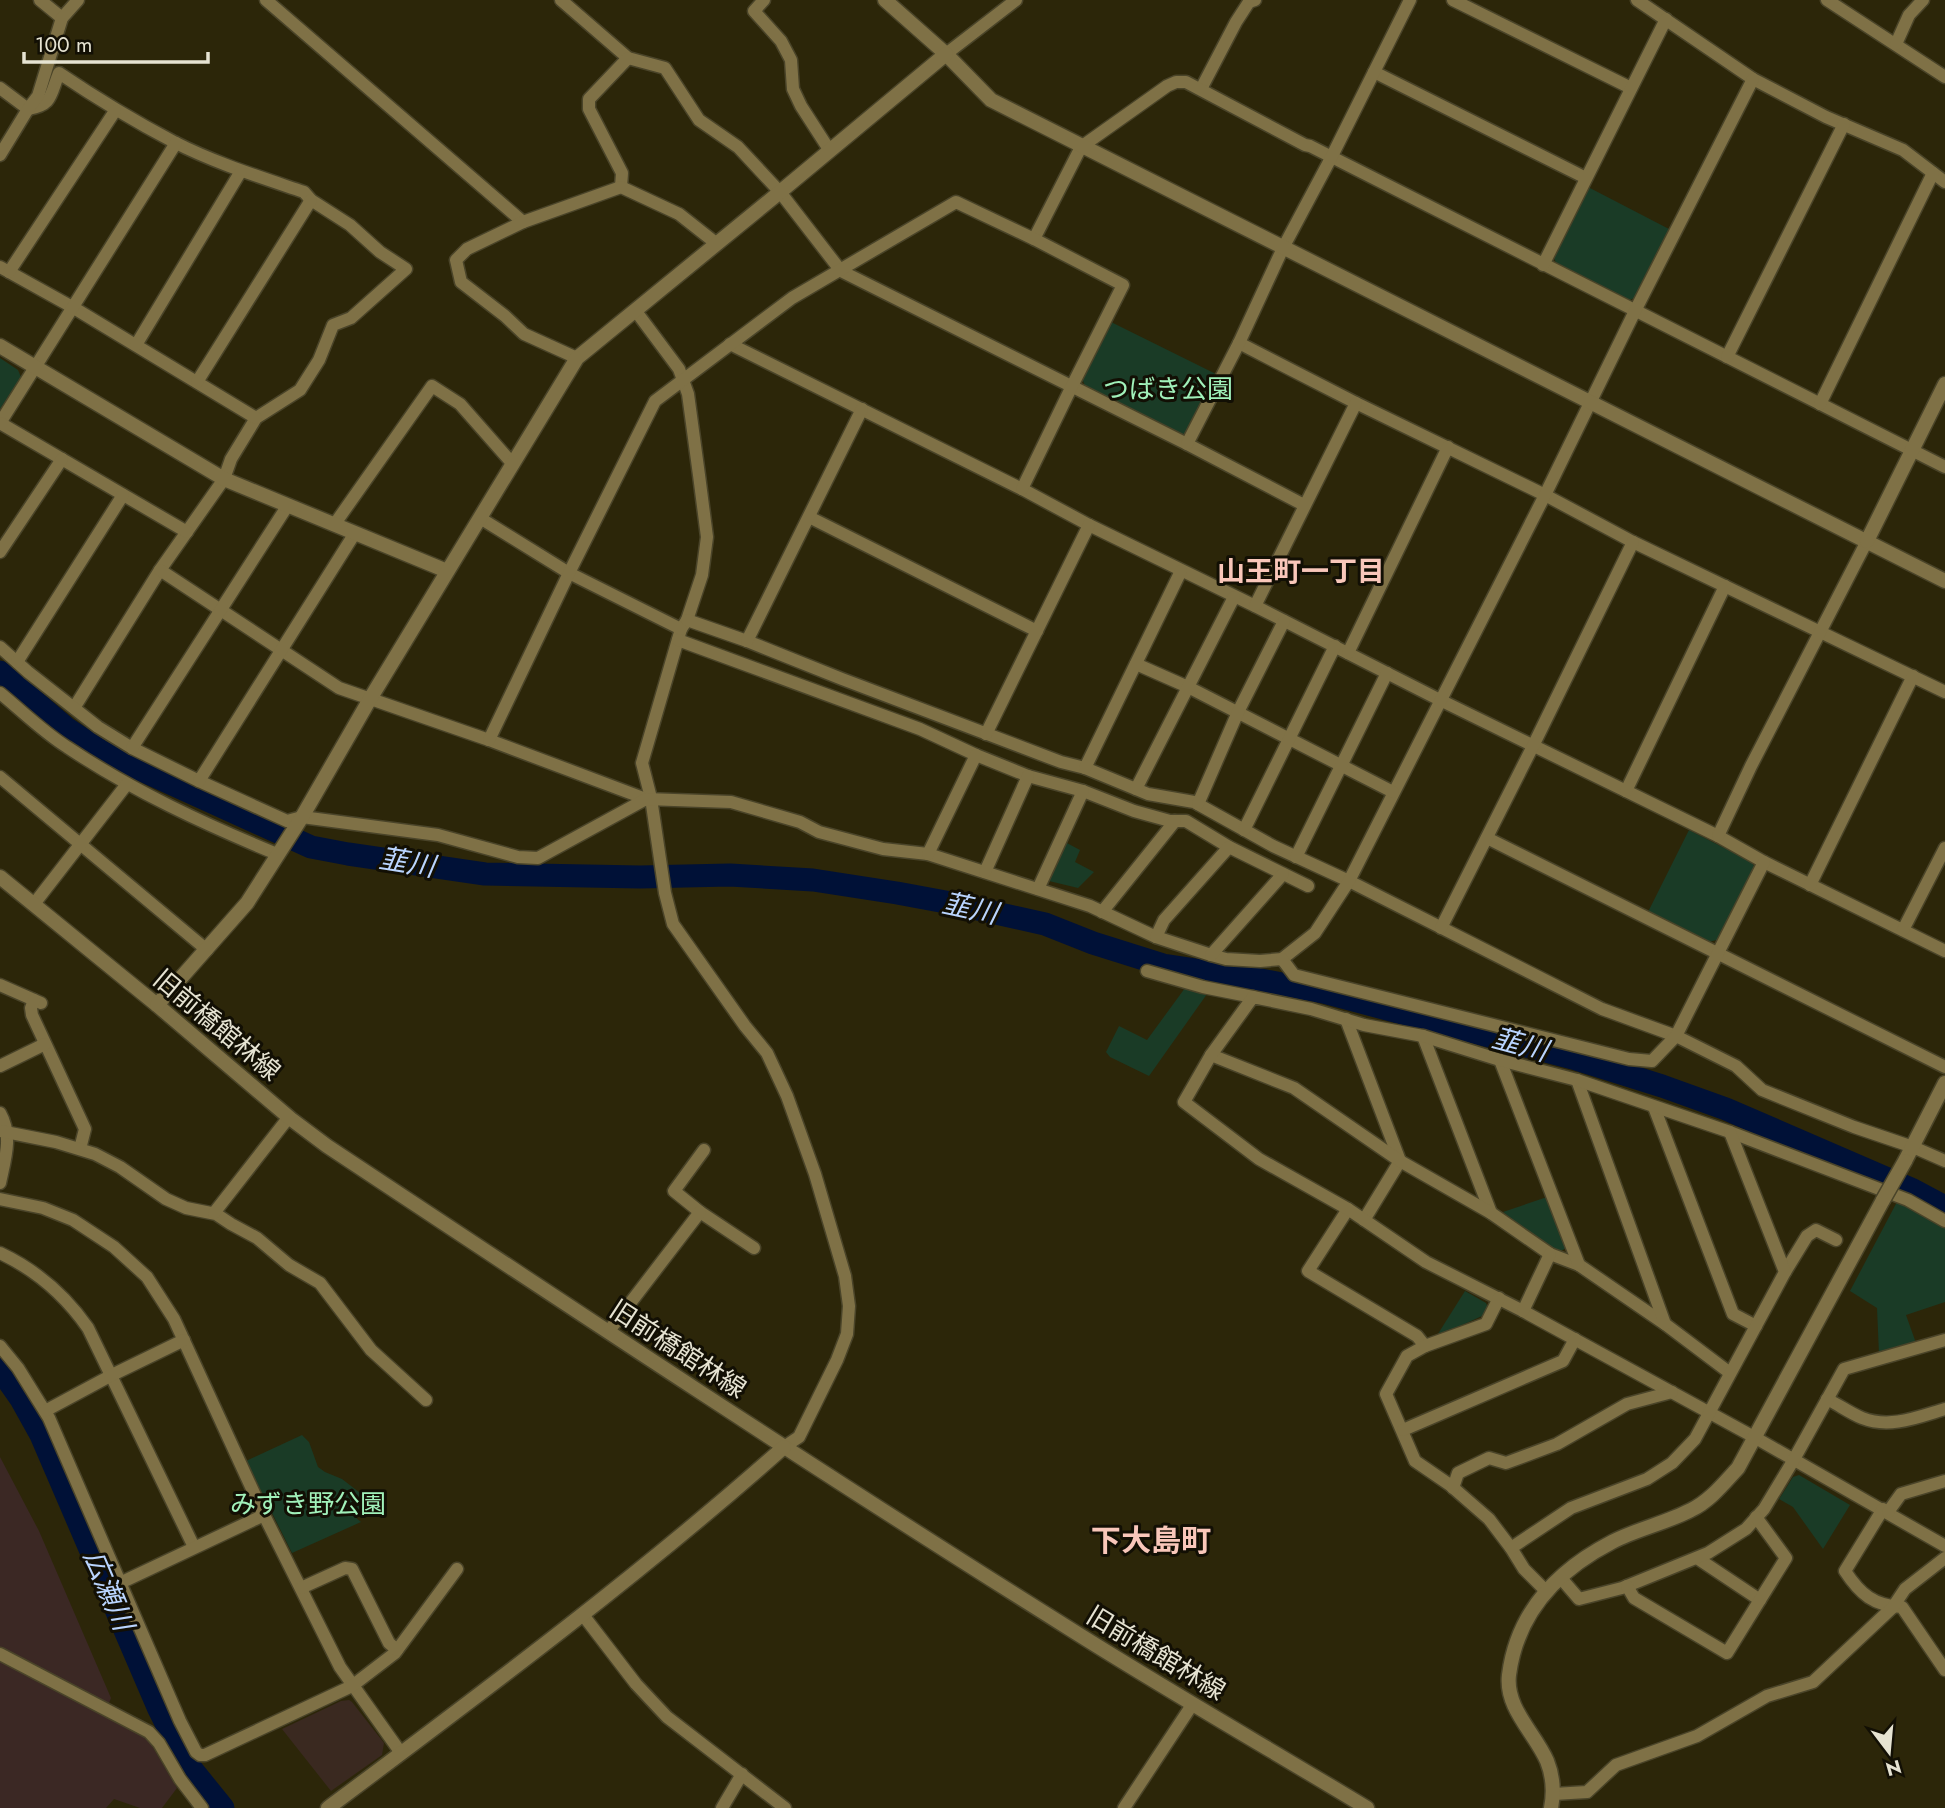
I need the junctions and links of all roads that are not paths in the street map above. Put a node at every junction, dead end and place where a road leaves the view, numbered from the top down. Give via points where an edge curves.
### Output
1 (40, 0) edge
2 (78, 0) edge
3 (265, 0) edge
4 (561, 0) edge
5 (764, 0) edge
6 (885, 0) edge
7 (1016, 0) edge
8 (1410, 0) edge
9 (1453, 0) edge
10 (1637, 0) edge
11 (1827, 0) edge
12 (1923, 0) edge
13 (1250, 1) edge
14 (62, 18) junction
15 (1666, 19) junction
16 (1896, 44) junction
17 (946, 54) junction
18 (628, 58) junction
19 (1374, 72) junction
20 (1945, 77) edge
21 (1753, 79) junction
22 (0, 88) edge
23 (1631, 88) junction
24 (1201, 89) junction
25 (28, 110) junction
26 (115, 111) junction
27 (1844, 124) junction
28 (176, 143) junction
29 (1081, 147) junction
30 (830, 151) junction
31 (0, 155) edge
32 (1331, 158) junction
33 (241, 171) junction
34 (1933, 173) junction
35 (1586, 178) junction
36 (1945, 182) edge
37 (621, 187) junction
38 (780, 192) junction
39 (312, 200) junction
40 (523, 222) junction
41 (1034, 239) junction
42 (717, 244) junction
43 (1283, 248) junction
44 (1543, 265) junction
45 (4, 270) edge
46 (841, 271) junction
47 (74, 308) junction
48 (635, 310) junction
49 (1635, 311) junction
50 (1239, 343) junction
51 (730, 344) junction
52 (136, 345) junction
53 (0, 346) edge
54 (1727, 357) junction
55 (577, 358) junction
56 (36, 367) junction
57 (682, 379) junction
58 (197, 382) junction
59 (1945, 384) edge
60 (1072, 386) junction
61 (1591, 402) junction
62 (1356, 403) junction
63 (1820, 404) junction
64 (862, 409) junction
65 (256, 418) junction
66 (0, 423) edge
67 (1187, 443) junction
68 (1448, 447) junction
69 (1911, 451) junction
70 (62, 459) junction
71 (512, 463) junction
72 (1945, 467) edge
73 (224, 479) junction
74 (1022, 489) junction
75 (123, 495) junction
76 (1545, 495) junction
77 (288, 505) junction
78 (1304, 505) junction
79 (809, 517) junction
80 (480, 518) junction
81 (334, 525) junction
82 (1090, 526) junction
83 (187, 532) junction
84 (355, 533) junction
85 (1867, 541) junction
86 (1633, 542) junction
87 (0, 552) edge
88 (160, 570) junction
89 (447, 571) junction
90 (1181, 571) junction
91 (569, 573) junction
92 (1945, 581) edge
93 (1725, 586) junction
94 (1234, 597) junction
95 (1255, 606) junction
96 (220, 609) junction
97 (1284, 621) junction
98 (682, 630) junction
99 (1037, 631) junction
100 (1822, 632) junction
101 (747, 641) junction
102 (1335, 646) junction
103 (0, 647) edge
104 (282, 650) junction
105 (1348, 653) junction
106 (17, 662) junction
107 (1136, 664) junction
108 (1387, 673) junction
109 (1913, 676) junction
110 (1188, 687) junction
111 (1945, 692) edge
112 (0, 693) edge
113 (370, 699) junction
114 (1440, 700) junction
115 (74, 708) junction
116 (1238, 712) junction
117 (986, 734) junction
118 (1290, 739) junction
119 (489, 740) junction
120 (1533, 746) junction
121 (132, 748) junction
122 (976, 755) junction
123 (1340, 765) junction
124 (1085, 768) junction
125 (1028, 776) junction
126 (0, 777) edge
127 (199, 781) junction
128 (127, 784) junction
129 (1136, 789) junction
130 (1083, 791) junction
131 (1393, 792) junction
132 (1626, 792) junction
133 (648, 799) junction
134 (1198, 804) junction
135 (1175, 821) junction
136 (297, 823) junction
137 (1244, 830) junction
138 (1717, 836) junction
139 (1487, 838) junction
140 (80, 844) junction
141 (1229, 847) junction
142 (1945, 848) edge
143 (279, 851) junction
144 (928, 853) junction
145 (1296, 857) junction
146 (1764, 862) junction
147 (985, 872) junction
148 (1283, 874) junction
149 (1, 879) edge
150 (1349, 881) junction
151 (1810, 885) junction
152 (1308, 886) dead end
153 (1038, 889) junction
154 (34, 904) junction
155 (1102, 912) junction
156 (1441, 928) junction
157 (1903, 930) junction
158 (1156, 937) junction
159 (206, 950) junction
160 (1945, 951) edge
161 (1717, 952) junction
162 (1211, 956) junction
163 (1282, 959) junction
164 (1147, 971) dead end
165 (0, 985) edge
166 (1253, 997) junction
167 (157, 1005) junction
168 (1346, 1019) junction
169 (1423, 1036) junction
170 (1676, 1036) junction
171 (45, 1044) junction
172 (1211, 1055) junction
173 (1500, 1060) junction
174 (0, 1066) edge
175 (1945, 1067) edge
176 (1577, 1080) junction
177 (1945, 1083) edge
178 (1654, 1107) junction
179 (0, 1113) edge
180 (289, 1117) junction
181 (4, 1132) edge
182 (1730, 1132) junction
183 (1913, 1147) junction
184 (80, 1149) junction
185 (704, 1150) dead end
186 (1400, 1161) junction
187 (1945, 1161) edge
188 (0, 1183) edge
189 (0, 1199) edge
190 (1348, 1209) junction
191 (700, 1212) junction
192 (214, 1213) junction
193 (1491, 1213) junction
194 (1364, 1220) junction
195 (1945, 1221) edge
196 (1836, 1240) dead end
197 (754, 1248) dead end
198 (0, 1253) edge
199 (1550, 1254) junction
200 (1579, 1265) junction
201 (1785, 1272) junction
202 (1499, 1298) junction
203 (1523, 1311) junction
204 (1665, 1324) junction
205 (1756, 1326) junction
206 (608, 1332) junction
207 (1575, 1339) junction
208 (184, 1340) junction
209 (1945, 1340) edge
210 (0, 1346) edge
211 (1425, 1346) junction
212 (1730, 1373) junction
213 (112, 1375) junction
214 (1672, 1392) junction
215 (1827, 1399) junction
216 (426, 1400) dead end
217 (1945, 1409) edge
218 (45, 1411) junction
219 (1710, 1413) junction
220 (1402, 1430) junction
221 (1754, 1437) junction
222 (785, 1447) junction
223 (1793, 1461) junction
224 (1945, 1482) edge
225 (1453, 1488) junction
226 (1885, 1511) junction
227 (264, 1515) junction
228 (1756, 1517) junction
229 (1945, 1546) edge
230 (194, 1547) junction
231 (1511, 1548) junction
232 (1697, 1558) junction
233 (1945, 1558) edge
234 (457, 1569) dead end
235 (1560, 1577) junction
236 (120, 1583) junction
237 (1627, 1586) junction
238 (301, 1588) junction
239 (1545, 1590) junction
240 (1760, 1600) junction
241 (1894, 1606) junction
242 (583, 1615) junction
243 (397, 1650) junction
244 (0, 1654) edge
245 (1945, 1670) edge
246 (352, 1686) junction
247 (1192, 1704) junction
248 (401, 1753) junction
249 (742, 1774) junction
250 (1552, 1801) edge
251 (202, 1808) edge
252 (328, 1808) edge
253 (722, 1808) edge
254 (785, 1808) edge
255 (1124, 1808) edge
256 (1367, 1808) edge

1 - 14 street
2 - 14 street
3 - 40 street
4 - 18 street
5 - 30 street via 754,11 781,41 791,60 793,89
6 - 17 street
7 - 17 street
8 - 19 street
9 - 23 street
10 - 15 street
11 - 16 street
12 - 16 street via 1909,15
13 - 24 street
14 - 25 street via 38,96
15 - 21 street
15 - 23 street
16 - 20 street
17 - 29 street via 990,100
17 - 30 street
18 - 37 street via 589,99 589,109 622,173
18 - 38 street via 665,68 699,120 738,147
19 - 32 street
19 - 35 street
21 - 27 street
21 - 49 street
22 - 25 street
23 - 35 street
24 - 29 street via 1175,82
24 - 32 street
25 - 26 street via 48,102 58,74
25 - 31 street
26 - 28 street
26 - 45 street
27 - 34 street via 1903,150
27 - 54 street
28 - 33 street
28 - 47 street
29 - 41 street
29 - 43 street
30 - 38 street
32 - 43 street
32 - 44 street
33 - 39 street via 304,192
33 - 52 street
34 - 36 street
34 - 63 street
35 - 44 street
37 - 40 street
37 - 42 street via 679,214
38 - 42 street
38 - 46 street
39 - 58 street
39 - 65 street via 405,269 351,318 333,325 300,390
40 - 55 street via 467,249 456,260 461,282 524,334
41 - 46 street via 956,202
41 - 60 street via 1123,285
42 - 48 street
43 - 50 street
43 - 61 street
44 - 49 street
45 - 47 street
46 - 51 street via 793,298
46 - 60 street
47 - 52 street
47 - 56 street
48 - 55 street
48 - 57 street
49 - 54 street
49 - 61 street
50 - 62 street
50 - 67 street
51 - 57 street
51 - 64 street
52 - 58 street
53 - 56 street
54 - 63 street
55 - 71 street
56 - 66 street
56 - 73 street
57 - 91 street via 655,401
57 - 98 street via 688,394 707,537 702,575
58 - 65 street
59 - 69 street
60 - 67 street
60 - 74 street
61 - 76 street
61 - 85 street
62 - 68 street
62 - 78 street
63 - 69 street
64 - 74 street
64 - 79 street
65 - 73 street
66 - 70 street
67 - 78 street
68 - 76 street
68 - 105 street
69 - 72 street
69 - 85 street
70 - 75 street
70 - 87 street
71 - 80 street
71 - 81 street via 460,404 432,386
73 - 77 street
73 - 83 street
74 - 82 street
75 - 83 street
75 - 106 street
76 - 86 street
76 - 114 street
77 - 81 street
77 - 96 street
78 - 95 street
79 - 99 street
79 - 101 street
80 - 89 street
80 - 91 street
81 - 84 street
82 - 90 street
82 - 99 street
83 - 88 street
84 - 89 street
84 - 104 street
85 - 92 street
85 - 100 street
86 - 93 street
86 - 120 street
88 - 96 street
88 - 115 street
89 - 113 street
90 - 94 street
90 - 107 street
91 - 98 street
91 - 119 street
93 - 100 street
93 - 132 street
94 - 95 street
94 - 110 street
95 - 97 street
96 - 104 street
96 - 121 street
97 - 102 street
97 - 116 street
98 - 101 street
98 - 122 street
98 - 133 street via 642,763
99 - 117 street
100 - 109 street
100 - 138 street
101 - 117 street
102 - 105 street
102 - 118 street
103 - 106 street
104 - 113 street via 340,688
104 - 127 street
105 - 108 street
106 - 115 street
107 - 110 street
107 - 124 street
108 - 114 street
108 - 123 street
109 - 111 street
109 - 151 street
110 - 116 street
110 - 129 street
112 - 128 street via 65,746
113 - 119 street
113 - 136 street
114 - 120 street
114 - 131 street
115 - 121 street
116 - 118 street
116 - 134 street
117 - 124 street
118 - 123 street
118 - 137 street
119 - 133 street
120 - 132 street
120 - 139 street
121 - 127 street
122 - 125 street
122 - 144 street
123 - 131 street
123 - 145 street
124 - 129 street
125 - 130 street
125 - 147 street
126 - 140 street
127 - 136 street
128 - 140 street
128 - 143 street via 208,826
129 - 134 street
130 - 135 street
130 - 153 street
131 - 150 street
132 - 138 street
133 - 136 street via 538,858 518,857 438,835
133 - 144 street via 730,802 883,849
133 - 222 street via 673,924 767,1053 787,1096 845,1276 846,1334 799,1437
134 - 137 street
135 - 141 street via 1186,821
135 - 155 street
136 - 143 street
137 - 145 street
138 - 146 street
139 - 156 street
139 - 161 street
140 - 154 street
140 - 159 street
141 - 148 street
141 - 158 street via 1164,920
142 - 157 street
143 - 159 street via 247,903
144 - 147 street
145 - 150 street
146 - 151 street
146 - 161 street
147 - 153 street
148 - 152 street
148 - 162 street
149 - 154 street, 旧前橋館林線
150 - 156 street
150 - 163 street via 1315,933
151 - 157 street
153 - 155 street
154 - 167 street, 旧前橋館林線
155 - 158 street
156 - 170 street via 1602,1009
157 - 160 street
158 - 162 street
159 - 167 street
161 - 170 street
161 - 175 street
162 - 163 street
163 - 170 street via 1294,975 1629,1059 1652,1061
164 - 166 street
165 - 171 street via 38,1001 31,1008 32,1015
166 - 168 street
166 - 172 street
167 - 180 street, 旧前橋館林線
168 - 169 street
168 - 186 street
169 - 173 street
169 - 193 street
170 - 183 street via 1736,1066 1762,1090
171 - 174 street
171 - 184 street via 85,1129
172 - 186 street via 1294,1088
172 - 190 street via 1184,1102 1259,1159
173 - 176 street
173 - 200 street
176 - 178 street
176 - 204 street
177 - 183 street
178 - 182 street
178 - 205 street via 1733,1314
179 - 181 street
180 - 192 street
180 - 206 street, 旧前橋館林線
181 - 184 street
181 - 188 street via 9,1143
182 - 195 street via 1908,1200
182 - 201 street
183 - 187 street
183 - 221 street, bridge
184 - 192 street via 120,1167 166,1199
185 - 191 street via 674,1191
186 - 193 street
186 - 194 street
189 - 208 street via 73,1220 114,1247 147,1277
190 - 194 street
190 - 211 street via 1308,1271 1416,1336
191 - 197 street
191 - 206 street
192 - 216 street via 320,1283 370,1350
193 - 199 street
194 - 202 street via 1426,1262
196 - 201 street via 1816,1230 1807,1236
198 - 213 street via 33,1271 67,1301 88,1328
199 - 200 street
199 - 203 street
200 - 204 street
201 - 205 street
202 - 203 street
202 - 211 street via 1486,1324
203 - 207 street
204 - 212 street
205 - 212 street
206 - 222 street, 旧前橋館林線
207 - 214 street
207 - 220 street via 1563,1361
208 - 213 street
208 - 227 street
209 - 215 street via 1844,1369
210 - 218 street
211 - 220 street via 1407,1356 1386,1394
212 - 219 street
213 - 218 street
213 - 230 street
214 - 219 street
214 - 225 street via 1627,1404 1557,1444 1506,1463 1489,1458 1458,1473
215 - 217 street via 1874,1422 1898,1423
215 - 223 street
218 - 236 street
219 - 221 street
219 - 231 street via 1695,1439 1672,1463 1647,1479 1571,1508
220 - 225 street via 1415,1461
221 - 223 street
221 - 235 street via 1738,1468 1693,1510 1613,1542
222 - 242 street
222 - 247 street, 旧前橋館林線
223 - 226 street
223 - 228 street
224 - 226 street via 1901,1494
225 - 231 street via 1489,1519
226 - 229 street
226 - 241 street via 1845,1571 1857,1590 1878,1603
227 - 230 street
227 - 238 street
228 - 232 street via 1746,1529
228 - 240 street via 1786,1558
230 - 236 street
231 - 239 street
232 - 237 street
232 - 240 street
233 - 241 street via 1905,1589
234 - 243 street
235 - 237 street via 1579,1599
235 - 239 street
236 - 246 street via 180,1721 200,1755
237 - 240 street via 1634,1598 1727,1653
238 - 243 street via 345,1567 352,1569 389,1643
238 - 246 street
239 - 250 street via 1521,1629 1509,1680 1515,1706 1547,1762
241 - 245 street via 1902,1607
241 - 250 street via 1813,1682 1768,1696 1698,1736 1616,1765 1587,1792
242 - 248 street
242 - 249 street via 660,1710
243 - 246 street
244 - 251 street via 149,1732
246 - 248 street
247 - 255 street
247 - 256 street, 旧前橋館林線
248 - 252 street
249 - 253 street
249 - 254 street

